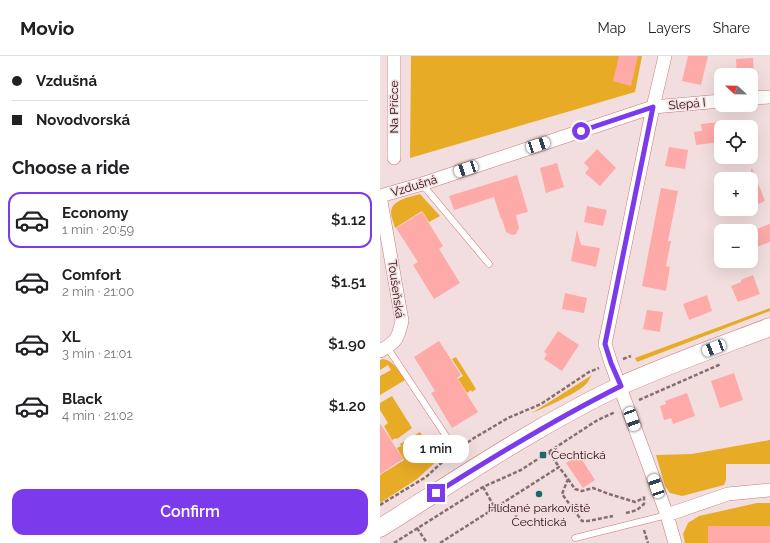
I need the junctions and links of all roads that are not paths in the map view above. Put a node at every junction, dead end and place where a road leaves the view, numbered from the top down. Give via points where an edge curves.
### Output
1 (394, 56) edge
2 (665, 56) edge
3 (770, 97) edge
4 (758, 98) edge
5 (714, 102) edge
6 (653, 107) junction
7 (394, 158) dead end
8 (422, 184) junction
9 (380, 196) edge
10 (489, 264) dead end
11 (770, 327) edge
12 (384, 349) edge
13 (621, 386) junction
14 (448, 439) dead end
15 (770, 490) edge
16 (668, 515) junction
17 (380, 528) edge
18 (575, 538) dead end
19 (675, 543) edge

1 - 7 street, Na Příčce
2 - 6 street
3 - 4 street
5 - 6 street, Slepá I
6 - 8 street, Vzdušná
6 - 13 street via 605,344
8 - 9 street, Vzdušná
8 - 10 lane
9 - 12 street, Toušeňská via 402,320 398,338
11 - 13 main road
12 - 14 lane
13 - 16 street
13 - 17 main road via 498,453
15 - 16 street via 728,494
16 - 18 lane
16 - 19 street

